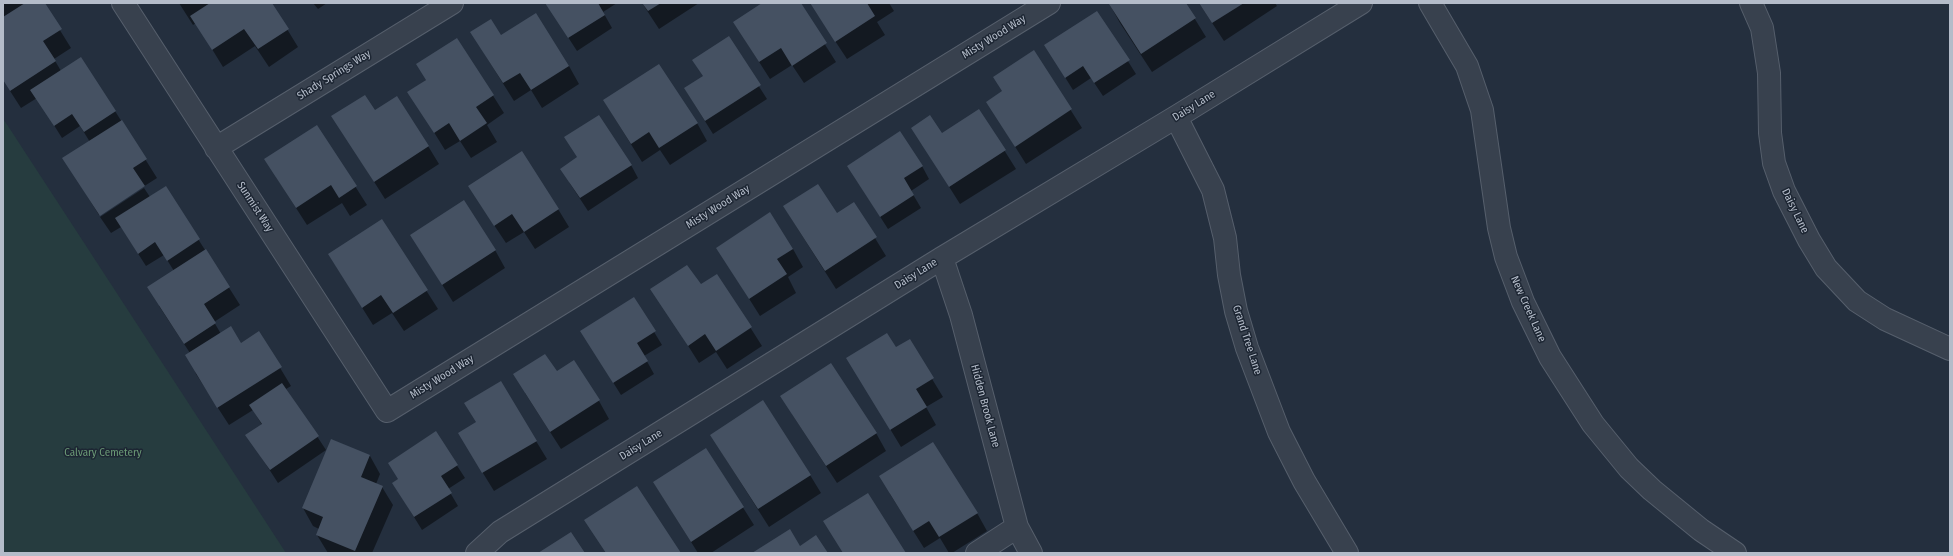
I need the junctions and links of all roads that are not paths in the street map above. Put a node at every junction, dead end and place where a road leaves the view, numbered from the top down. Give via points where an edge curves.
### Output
1 (123, 3) edge
2 (452, 3) edge
3 (1049, 3) edge
4 (1361, 3) edge
5 (1430, 3) edge
6 (1751, 3) edge
7 (1176, 117) junction
8 (216, 148) junction
9 (942, 258) junction
10 (1950, 349) edge
11 (387, 411) joint
12 (1018, 527) junction
13 (477, 553) edge
14 (977, 553) edge
15 (1031, 553) edge
16 (1347, 553) edge
17 (1735, 553) edge

1 - 8 street, Sunmist Way
2 - 8 street, Shady Springs Way
3 - 11 street, Misty Wood Way
4 - 7 street, Daisy Lane
5 - 17 street, New Creek Lane via 1467,66 1482,110 1499,228 1506,257 1523,302 1550,357 1593,424 1629,468 1701,530
6 - 10 street, Daisy Lane via 1762,28 1769,73 1770,133 1774,163 1784,192 1809,240 1826,268 1857,301 1885,319
7 - 9 street, Daisy Lane
7 - 16 street, Grand Tree Lane via 1213,190 1225,238 1236,311 1247,348 1279,432 1304,481
8 - 11 street, Sunmist Way
9 - 12 street, Hidden Brook Lane
9 - 13 street, Daisy Lane via 500,532
12 - 14 street
12 - 15 street, Hidden Brook Lane

